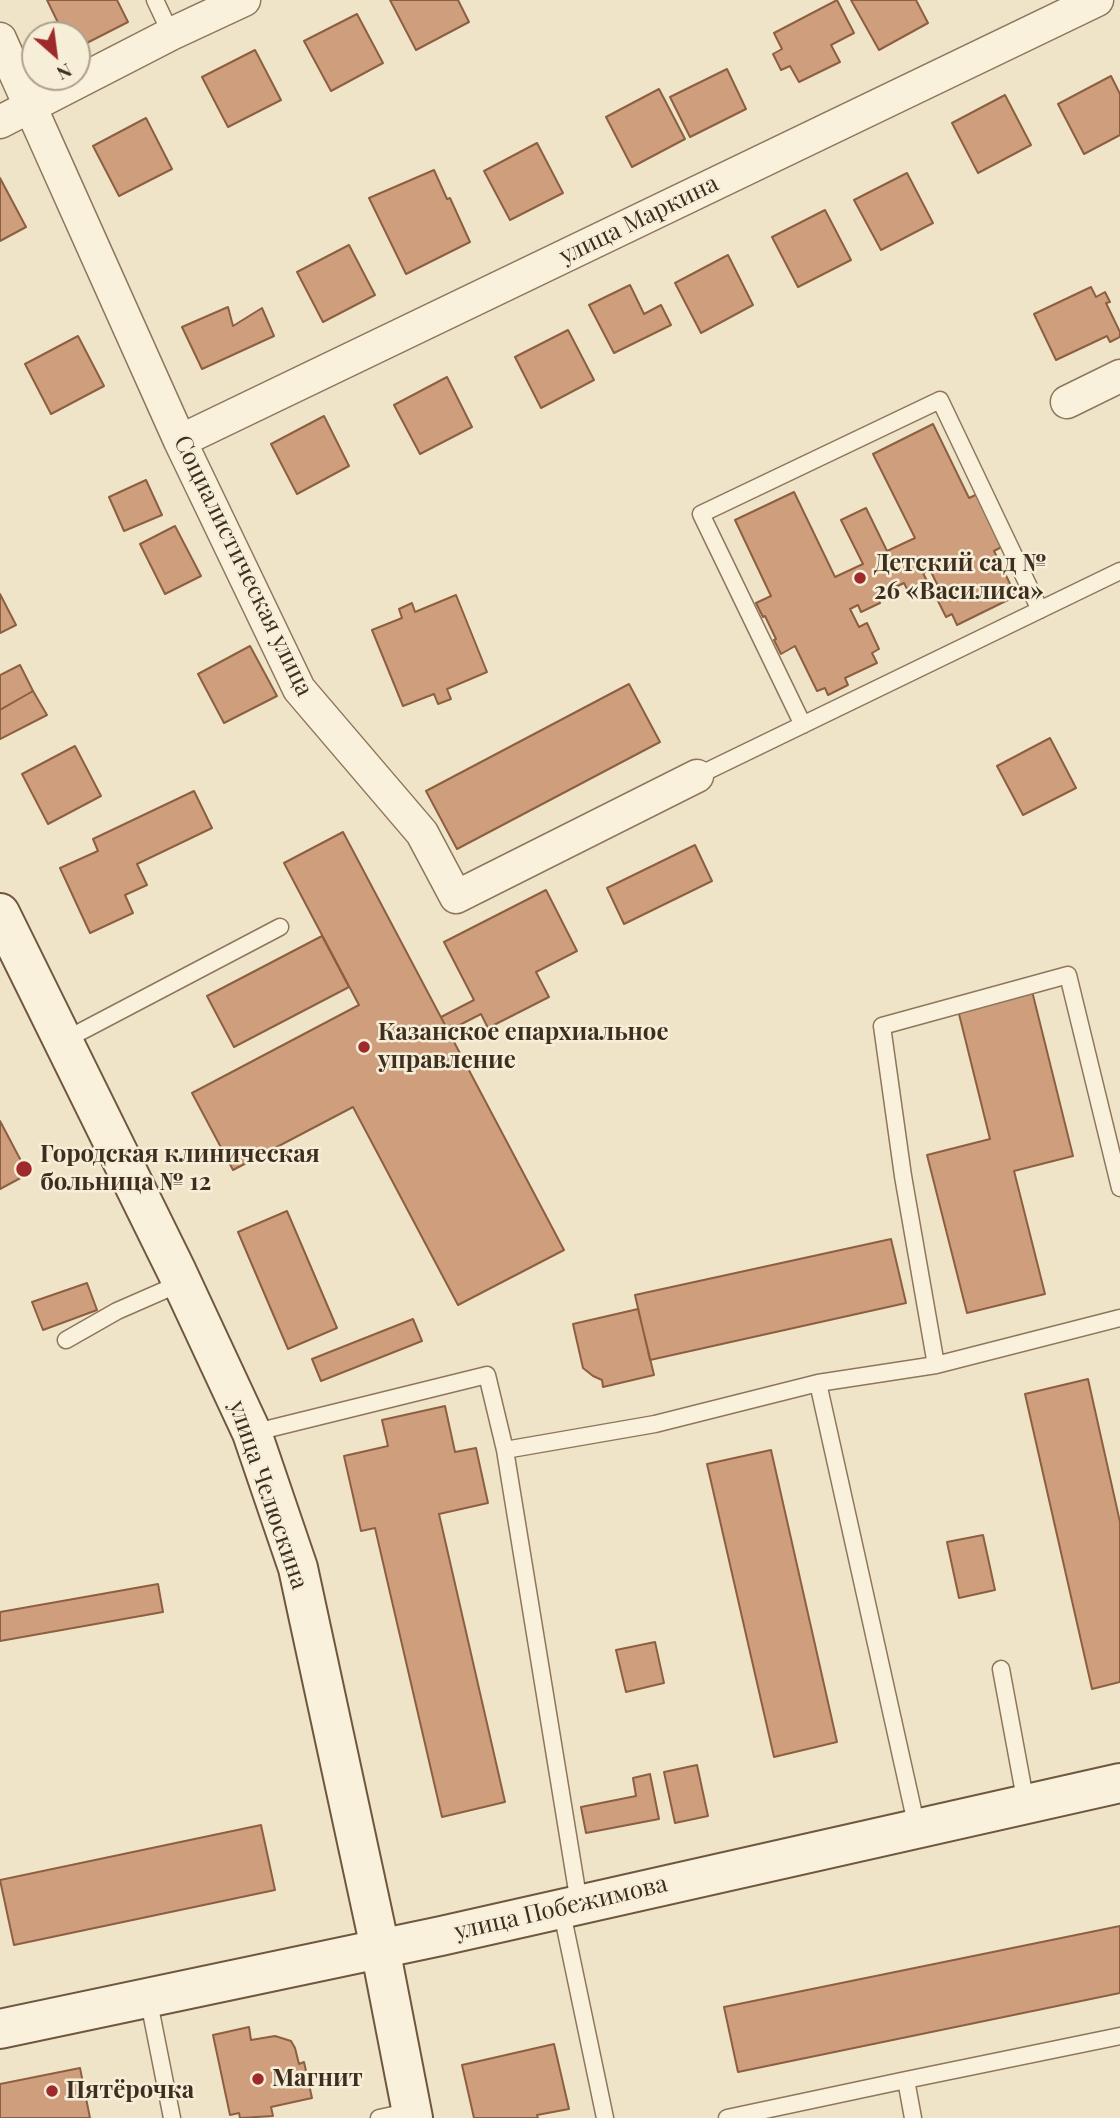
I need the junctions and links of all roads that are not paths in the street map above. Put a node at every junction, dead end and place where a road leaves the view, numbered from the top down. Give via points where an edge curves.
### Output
1 (155, 0) edge
2 (244, 0) edge
3 (1097, 0) edge
4 (172, 34) junction
5 (0, 39) edge
6 (31, 107) junction
7 (0, 122) edge
8 (1120, 376) edge
9 (1067, 402) dead end
10 (180, 441) junction
11 (1120, 571) edge
12 (1040, 610) junction
13 (803, 725) junction
14 (696, 776) joint
15 (0, 913) edge
16 (281, 927) dead end
17 (63, 1041) junction
18 (1120, 1188) edge
19 (181, 1283) junction
20 (1120, 1318) edge
21 (66, 1339) dead end
22 (936, 1365) junction
23 (818, 1384) junction
24 (252, 1433) junction
25 (505, 1450) junction
26 (1001, 1669) dead end
27 (1120, 1783) edge
28 (1026, 1804) junction
29 (917, 1828) junction
30 (570, 1906) junction
31 (380, 1948) junction
32 (148, 1997) junction
33 (0, 2029) edge
34 (1120, 2036) edge
35 (905, 2080) junction
36 (401, 2116) edge
37 (172, 2118) edge
38 (605, 2118) edge
39 (727, 2118) edge
40 (913, 2118) edge

1 - 4 lane
2 - 4 street
3 - 10 street, улица Маркина
4 - 6 street
5 - 6 street, Социалистическая улица
6 - 7 street
6 - 10 street, Социалистическая улица
8 - 9 street
10 - 14 street, Социалистическая улица via 299,689 422,833 456,897
11 - 12 lane
12 - 13 lane
12 - 13 lane via 940,400 701,514
13 - 14 lane
15 - 17 main road, улица Челюскина
16 - 17 lane
17 - 19 main road, улица Челюскина
18 - 22 lane via 1068,975 882,1026
19 - 21 lane
19 - 24 main road, улица Челюскина
20 - 22 lane
22 - 23 lane
23 - 25 lane via 655,1424
23 - 29 lane
24 - 25 lane via 487,1375
24 - 31 main road, улица Челюскина via 298,1568
25 - 30 lane
26 - 28 lane
27 - 28 main road, улица Побежимова
28 - 29 main road, улица Побежимова
29 - 30 main road, улица Побежимова
30 - 31 main road, улица Побежимова
30 - 38 lane
31 - 32 main road, улица Побежимова
31 - 36 main road, улица Челюскина
32 - 33 main road, улица Побежимова
32 - 37 lane
34 - 35 lane
35 - 39 lane
35 - 40 lane

